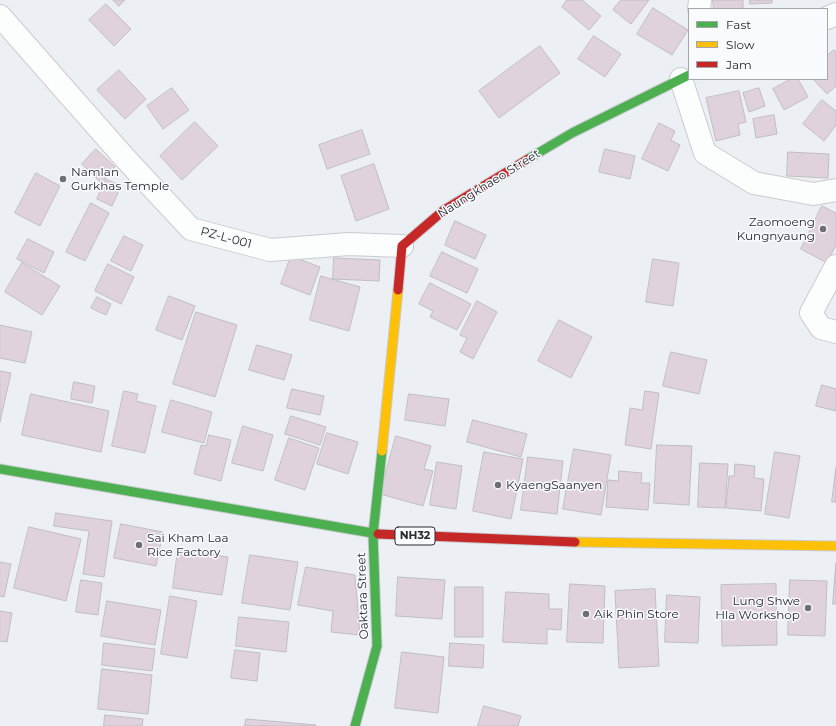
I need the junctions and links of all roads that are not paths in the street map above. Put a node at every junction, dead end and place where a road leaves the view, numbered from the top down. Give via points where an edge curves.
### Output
1 (8, 0) edge
2 (0, 11) edge
3 (0, 16) edge
4 (685, 77) edge
5 (836, 190) edge
6 (402, 246) junction
7 (836, 266) edge
8 (836, 332) edge
9 (0, 469) edge
10 (373, 534) junction
11 (836, 546) edge
12 (355, 726) edge

1 - 2 street
3 - 6 street, PZ-L-001 via 191,229 270,250 349,244
4 - 5 street via 705,153 754,183 813,194
4 - 6 main road, Naungkhaeo Street via 565,137 444,210
6 - 10 main road
7 - 8 street via 811,313 821,328
9 - 10 main road, NH32
10 - 11 main road, NH32 via 541,542
10 - 12 main road, Oaktara Street via 377,646

